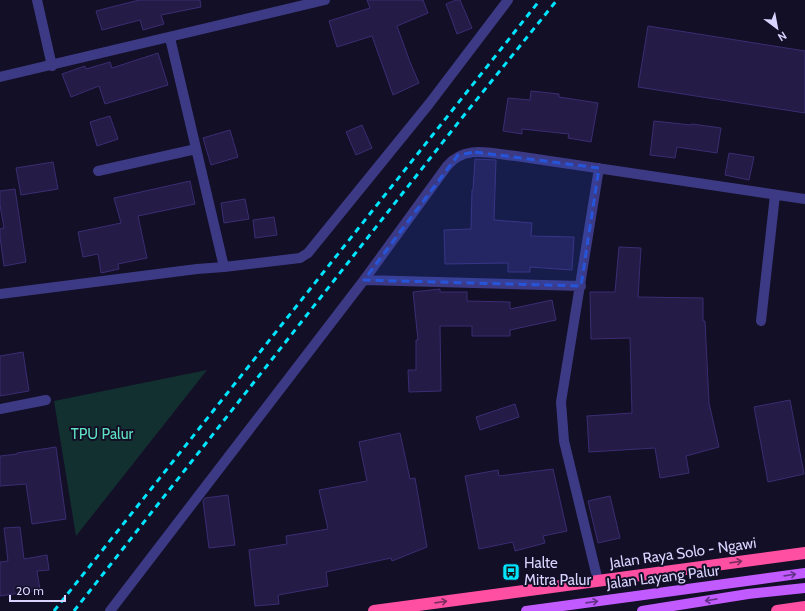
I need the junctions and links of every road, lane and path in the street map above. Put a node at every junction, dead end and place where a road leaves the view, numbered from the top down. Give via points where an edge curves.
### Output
1 (37, 0) edge
2 (325, 0) edge
3 (508, 0) edge
4 (170, 38) junction
5 (52, 66) junction
6 (0, 77) edge
7 (196, 148) junction
8 (599, 168) junction
9 (98, 171) dead end
10 (775, 195) junction
11 (805, 199) edge
12 (224, 267) junction
13 (364, 280) junction
14 (581, 286) junction
15 (0, 294) edge
16 (761, 321) dead end
17 (46, 400) dead end
18 (0, 409) edge
19 (805, 553) edge
20 (805, 573) edge
21 (598, 581) junction
22 (805, 588) edge
23 (805, 607) edge
24 (110, 611) edge
25 (374, 611) edge
26 (526, 611) edge
27 (642, 611) edge
28 (777, 611) edge

1 - 5 street
2 - 4 street
3 - 12 street via 429,104 308,253 300,258
4 - 5 street
4 - 7 street
5 - 6 street
7 - 9 street
7 - 12 street
8 - 10 street
8 - 13 street via 475,152 458,155 447,166
8 - 14 street
10 - 11 street
10 - 16 street
12 - 15 street
13 - 14 street
13 - 24 street
14 - 21 street via 561,413 564,441
17 - 18 street
21 -> 19 highway, Jalan Raya Solo - Ngawi
26 -> 20 main road, Jalan Layang Palur
25 -> 21 highway, Jalan Raya Solo - Ngawi
22 -> 27 main road, Jalan Layang Palur via 748,594
23 - 28 highway

